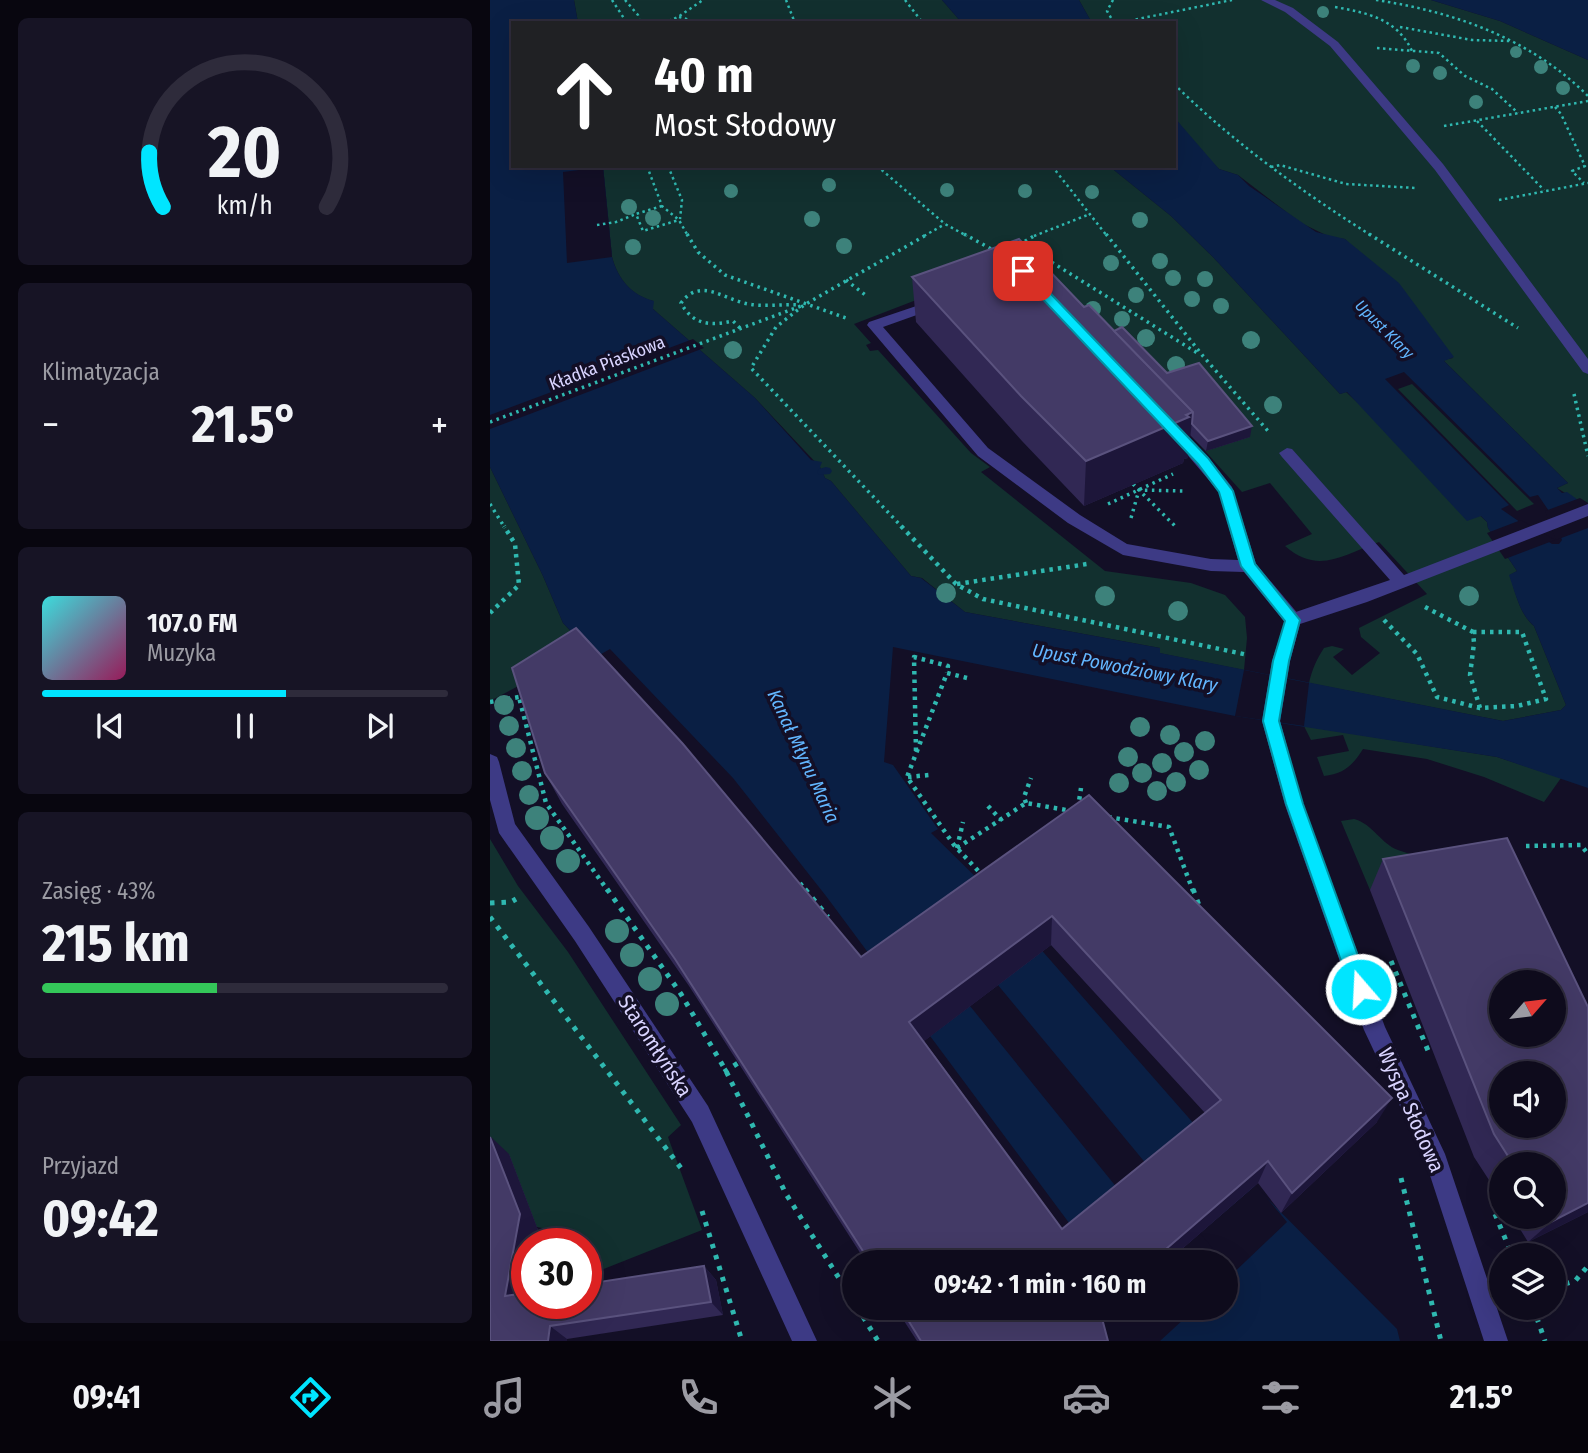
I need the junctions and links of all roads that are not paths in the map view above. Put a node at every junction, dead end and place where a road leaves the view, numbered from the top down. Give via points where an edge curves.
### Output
1 (1266, 0) edge
2 (946, 299) edge
3 (1588, 369) edge
4 (1167, 424) edge
5 (1287, 453) road end
6 (1588, 510) edge
7 (1248, 566) junction
8 (1401, 582) junction
9 (1293, 620) junction
10 (490, 762) edge
11 (805, 1341) edge
12 (1496, 1341) edge

1 - 3 street via 1289,10 1334,44 1452,185
2 - 7 street via 874,325 983,452 1074,520 1123,549 1211,565
4 - 7 street via 1226,491
5 - 8 street
6 - 8 street
7 - 9 street
8 - 9 street
9 - 12 street, Wyspa Słodowa via 1271,721 1294,804 1375,1030 1434,1154
10 - 11 street, Staromłyńska via 506,827 700,1114

